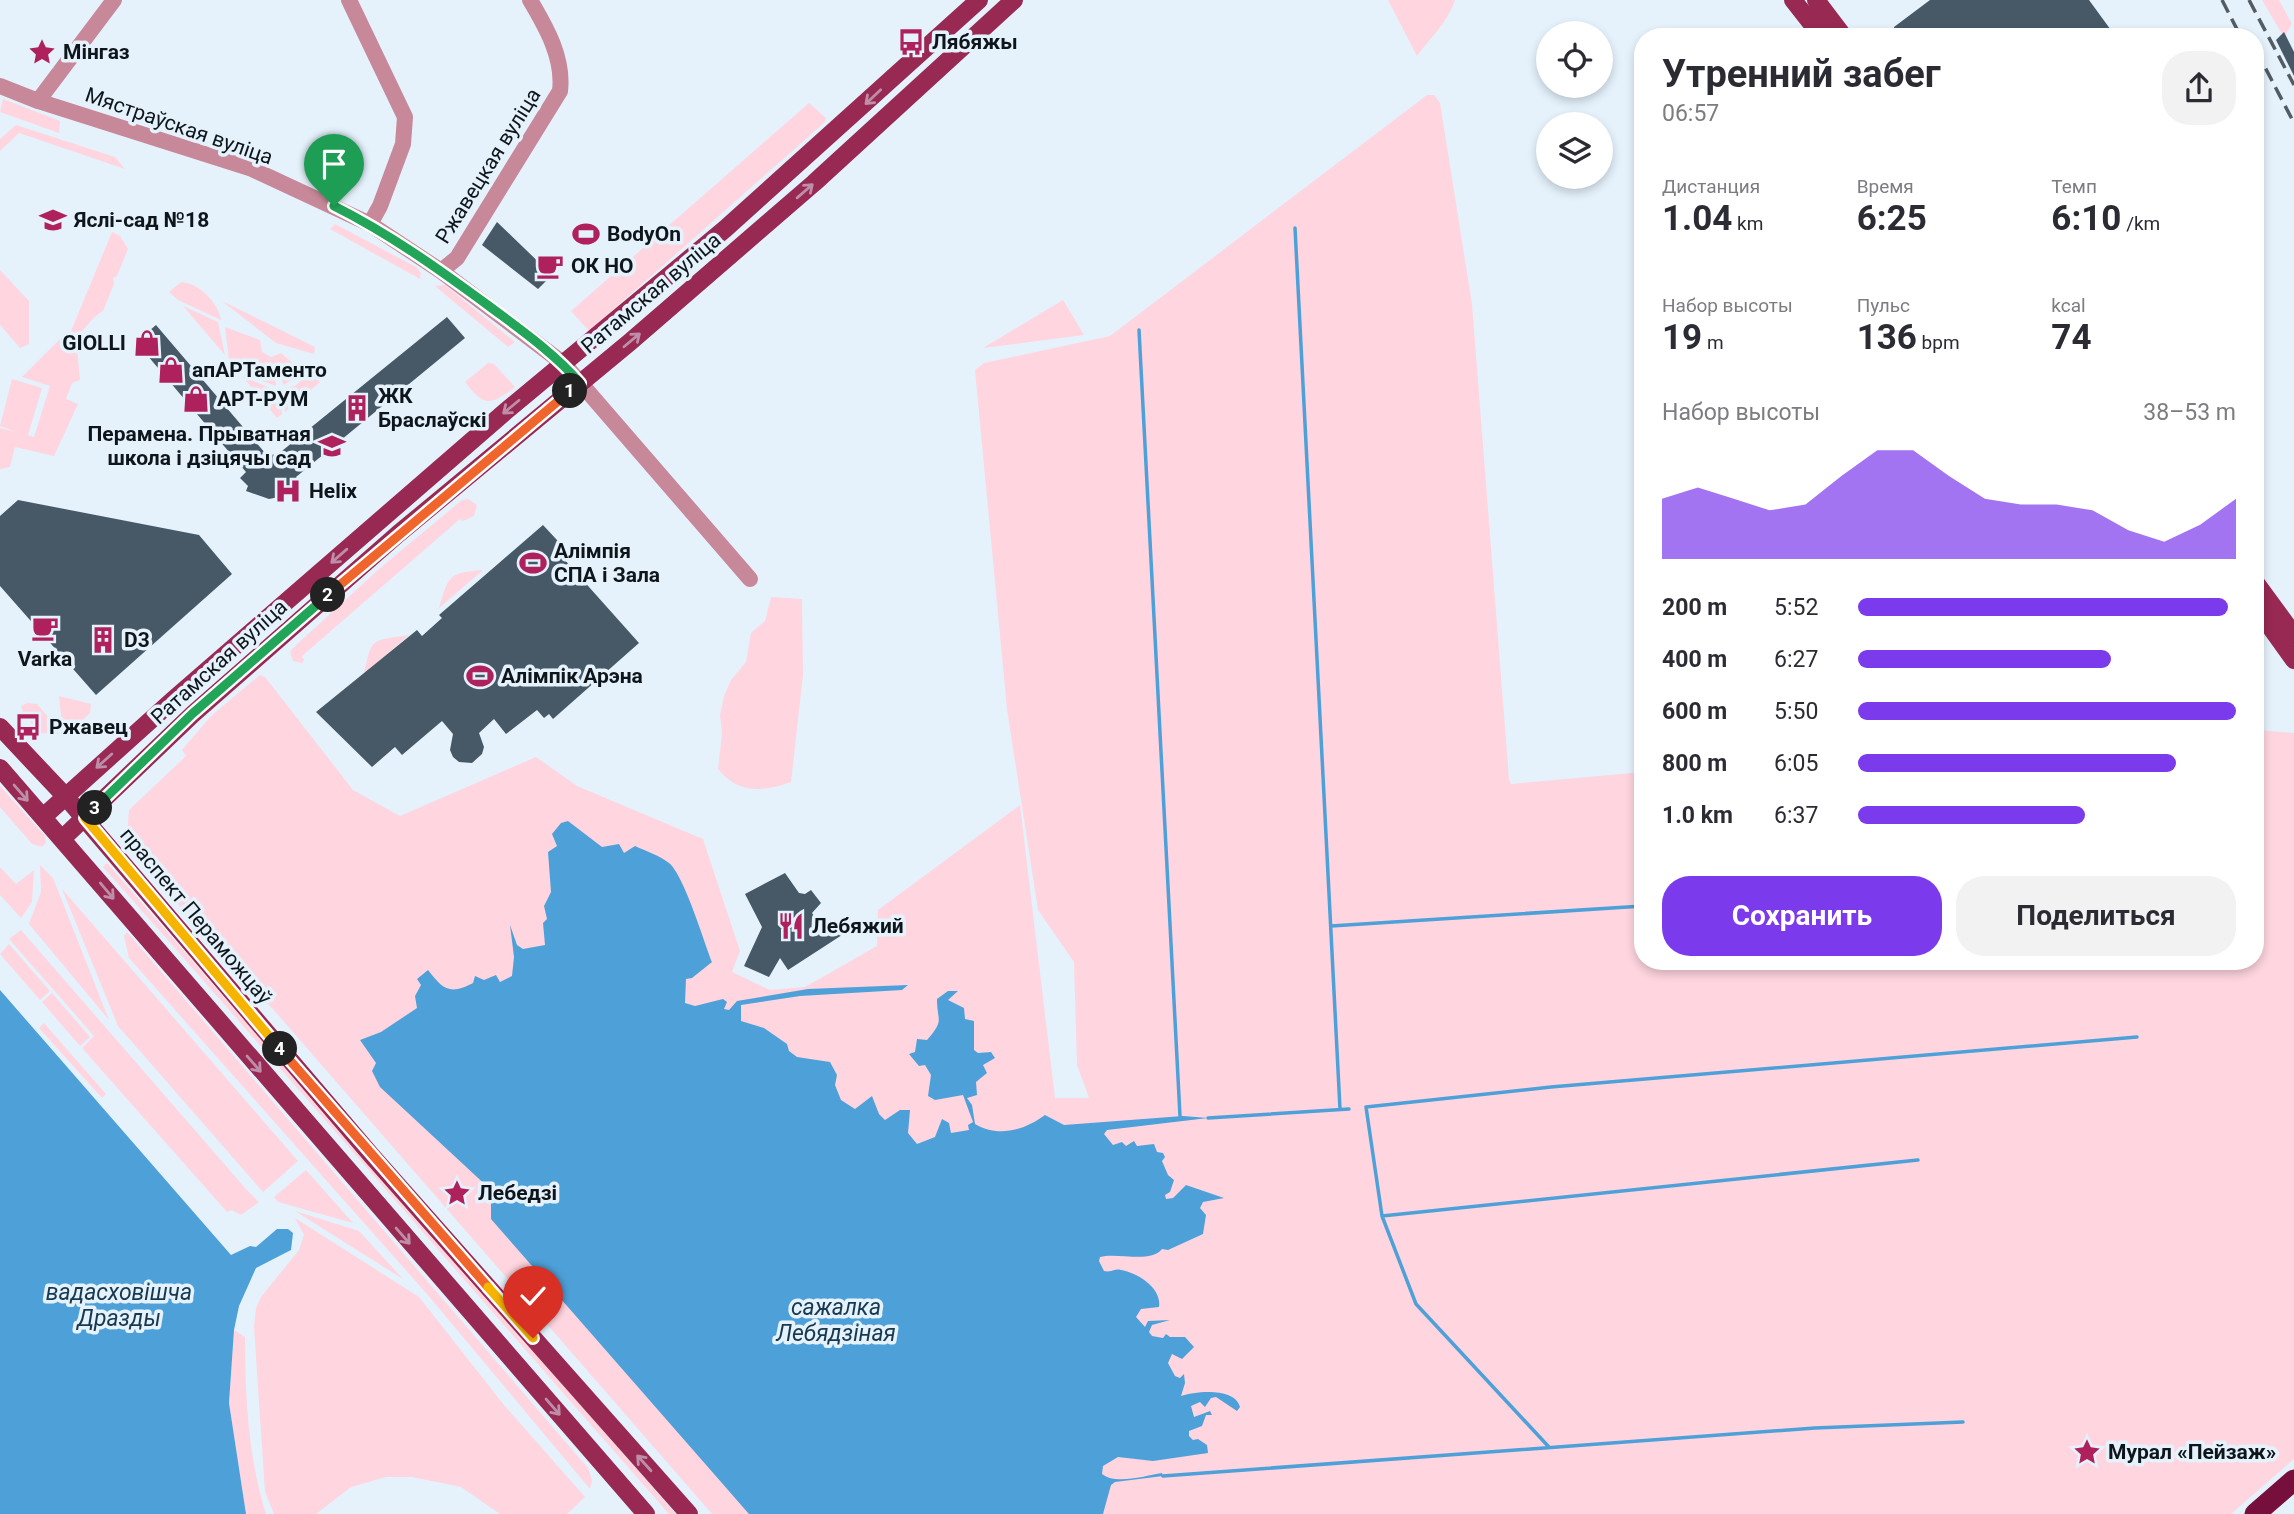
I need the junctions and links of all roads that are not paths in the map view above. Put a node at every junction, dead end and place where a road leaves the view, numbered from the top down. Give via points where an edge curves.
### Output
1 (114, 0) edge
2 (349, 0) edge
3 (530, 0) edge
4 (979, 0) edge
5 (1014, 0) edge
6 (1793, 0) edge
7 (1816, 0) edge
8 (1815, 28) edge
9 (1837, 28) edge
10 (0, 86) edge
11 (38, 101) junction
12 (370, 224) junction
13 (441, 271) junction
14 (564, 364) junction
15 (580, 383) junction
16 (750, 579) dead end
17 (2264, 594) edge
18 (2264, 618) edge
19 (2294, 635) edge
20 (2292, 657) edge
21 (0, 727) edge
22 (0, 768) edge
23 (66, 797) junction
24 (43, 817) junction
25 (85, 818) junction
26 (62, 839) junction
27 (2294, 1480) edge
28 (646, 1514) edge
29 (689, 1514) edge
30 (2255, 1514) edge

1 - 11 street
2 - 12 street via 405,117 402,145
3 - 13 street, Ржавецкая вуліца via 556,55 560,91 457,258
4 -> 14 main road, Ратамская вуліца via 706,246
15 -> 5 main road, Ратамская вуліца via 814,183
6 - 8 main road
7 - 9 main road
10 - 11 street, Мястраўская вуліца
11 - 12 street, Мястраўская вуліца via 251,169
12 - 13 street, Мястраўская вуліца
13 - 14 street, Мястраўская вуліца
14 - 15 street, Мястраўская вуліца
14 -> 23 main road, Ратамская вуліца
15 - 16 street, Мястраўская вуліца
15 - 25 main road, Ратамская вуліца via 192,714
17 - 19 main road
18 - 20 main road
21 - 23 main road, праспект Пераможцаў
22 -> 24 main road
23 - 24 main road, Ратамская вуліца
23 - 25 main road, праспект Пераможцаў
24 - 26 main road
25 - 26 main road, Ратамская вуліца
29 -> 25 main road, праспект Пераможцаў via 362,1145
26 -> 28 main road
27 - 30 highway

